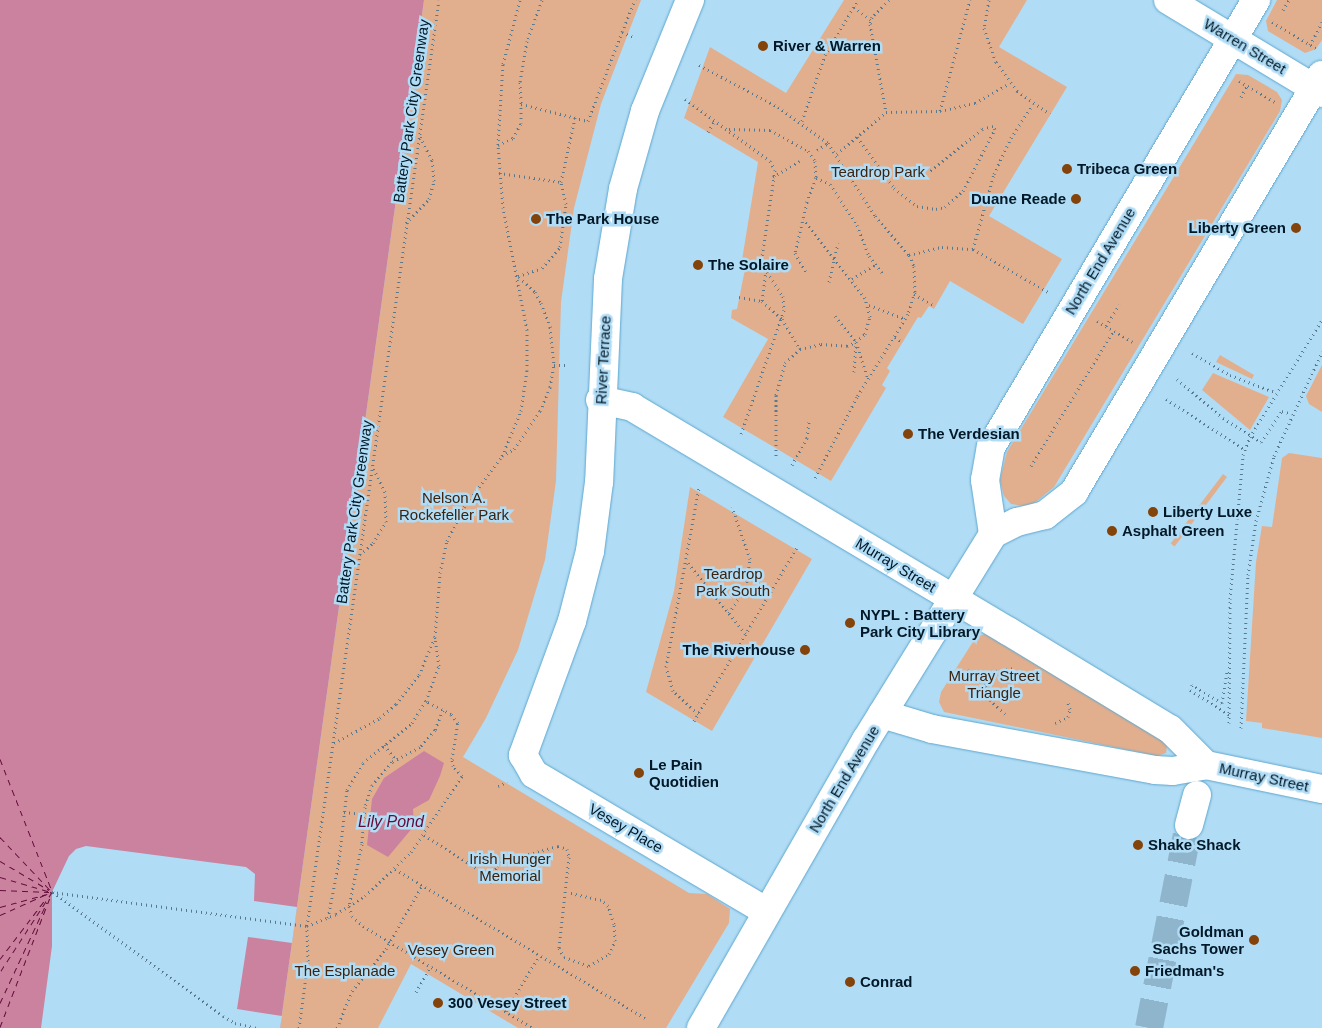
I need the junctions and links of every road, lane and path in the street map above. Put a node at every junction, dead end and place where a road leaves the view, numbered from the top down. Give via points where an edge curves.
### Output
1 (438, 0) edge
2 (520, 0) edge
3 (542, 0) edge
4 (635, 0) edge
5 (690, 0) edge
6 (858, 0) edge
7 (889, 0) edge
8 (970, 0) edge
9 (989, 0) edge
10 (1168, 0) edge
11 (854, 7) junction
12 (1261, 9) edge
13 (871, 20) junction
14 (1322, 22) edge
15 (622, 32) junction
16 (633, 37) dead end
17 (1232, 38) junction
18 (1310, 44) junction
19 (1317, 48) dead end
20 (699, 65) dead end
21 (1232, 77) dead end
22 (1010, 84) junction
23 (1320, 85) edge
24 (1247, 86) junction
25 (1241, 97) dead end
26 (686, 99) dead end
27 (522, 104) junction
28 (1034, 104) junction
29 (1282, 106) dead end
30 (940, 111) junction
31 (886, 112) junction
32 (1050, 114) dead end
33 (575, 118) junction
34 (715, 119) junction
35 (802, 121) junction
36 (729, 129) junction
37 (708, 132) dead end
38 (418, 134) junction
39 (858, 137) junction
40 (828, 143) junction
41 (498, 145) junction
42 (817, 150) dead end
43 (837, 154) junction
44 (800, 161) dead end
45 (929, 172) dead end
46 (498, 173) junction
47 (773, 178) junction
48 (816, 178) junction
49 (561, 182) junction
50 (803, 219) junction
51 (406, 223) junction
52 (838, 244) dead end
53 (973, 249) junction
54 (909, 255) junction
55 (834, 260) junction
56 (876, 264) junction
57 (766, 270) junction
58 (806, 272) dead end
59 (884, 274) dead end
60 (518, 276) junction
61 (852, 279) junction
62 (829, 282) dead end
63 (1048, 292) dead end
64 (914, 294) junction
65 (739, 297) dead end
66 (762, 301) junction
67 (869, 305) junction
68 (1119, 305) dead end
69 (935, 306) dead end
70 (835, 316) dead end
71 (782, 319) junction
72 (905, 319) junction
73 (1094, 319) dead end
74 (1322, 320) edge
75 (1106, 326) junction
76 (1114, 330) junction
77 (895, 338) junction
78 (856, 342) junction
79 (902, 342) dead end
80 (1140, 346) dead end
81 (800, 349) junction
82 (1322, 352) edge
83 (1192, 353) dead end
84 (554, 365) junction
85 (566, 365) dead end
86 (854, 372) dead end
87 (868, 379) junction
88 (1177, 379) dead end
89 (1277, 393) junction
90 (1166, 399) dead end
91 (600, 400) junction
92 (1292, 414) junction
93 (809, 421) dead end
94 (741, 434) dead end
95 (1250, 437) junction
96 (1244, 448) junction
97 (502, 456) junction
98 (776, 456) dead end
99 (792, 465) dead end
100 (372, 466) junction
101 (1031, 466) dead end
102 (815, 478) dead end
103 (699, 488) dead end
104 (732, 507) dead end
105 (993, 534) junction
106 (798, 546) dead end
107 (359, 556) junction
108 (687, 562) junction
109 (954, 599) junction
110 (729, 613) junction
111 (746, 634) junction
112 (435, 637) junction
113 (1019, 668) dead end
114 (967, 670) dead end
115 (1228, 672) junction
116 (986, 681) junction
117 (1063, 694) dead end
118 (426, 701) junction
119 (443, 710) junction
120 (698, 714) junction
121 (882, 714) junction
122 (1230, 715) junction
123 (1010, 717) dead end
124 (694, 720) dead end
125 (533, 723) joint
126 (1054, 723) dead end
127 (1229, 723) dead end
128 (1241, 728) dead end
129 (334, 743) junction
130 (384, 745) junction
131 (396, 760) junction
132 (1206, 765) junction
133 (510, 780) dead end
134 (498, 786) dead end
135 (1322, 788) edge
136 (1196, 795) dead end
137 (344, 812) junction
138 (364, 814) junction
139 (1189, 825) tunnel mouth
140 (424, 836) junction
141 (395, 869) junction
142 (480, 871) dead end
143 (490, 883) dead end
144 (422, 886) junction
145 (570, 893) dead end
146 (350, 906) junction
147 (766, 911) junction
148 (328, 918) junction
149 (307, 926) junction
150 (390, 942) junction
151 (540, 956) junction
152 (431, 966) junction
153 (416, 992) dead end
154 (506, 1011) junction
155 (645, 1018) dead end
156 (257, 1028) edge
157 (299, 1028) edge
158 (337, 1028) edge
159 (533, 1028) edge
160 (701, 1028) edge

1 - 38 path, Battery Park City Greenway
2 - 41 path via 502,64
3 - 27 path via 527,41 520,82
4 - 15 path
5 - 91 street, River Terrace via 645,110 623,189 608,279
6 - 11 path
7 - 13 path
8 - 30 path
9 - 22 path via 985,14 986,39
10 - 17 street, Warren Street
11 - 13 path
11 - 35 path via 825,55
12 - 17 street, North End Avenue
12 - 18 path
13 - 31 path
14 - 18 path
15 - 16 path
15 - 33 path via 588,121
17 - 23 street, Warren Street
17 - 105 street, North End Avenue via 991,447 985,480
18 - 19 path
20 - 35 path
21 - 24 path
22 - 28 path
22 - 30 path via 975,103
23 - 105 street via 1074,492 1046,515 1017,522
24 - 25 path
24 - 29 path
26 - 34 path
27 - 33 path
27 - 41 path via 521,123 513,138
28 - 32 path
28 - 53 path via 1011,138 994,174
30 - 31 path
31 - 39 path
33 - 49 path
34 - 36 path
34 - 37 path
35 - 40 path
36 - 47 path via 770,161 775,170
36 - 48 path via 770,130 793,142 812,155
38 - 51 path, Battery Park City Greenway
38 - 51 path via 432,160 434,180 429,199
39 - 43 path
39 - 45 path via 894,188 917,206 936,209 945,207 963,191 995,129 993,126 982,129
40 - 42 path
40 - 43 path
41 - 46 path
43 - 54 path via 876,216
44 - 47 path
46 - 49 path
46 - 60 path
47 - 57 path via 762,247
48 - 50 path
48 - 56 path via 830,184 857,225 869,256
49 - 60 path via 566,204 560,247 542,268
50 - 55 path
50 - 58 path via 795,253
51 - 100 path, Battery Park City Greenway
52 - 55 path
53 - 54 path via 942,247
53 - 63 path
54 - 64 path via 914,266
55 - 61 path
55 - 62 path
56 - 59 path
56 - 61 path
57 - 66 path
57 - 71 path via 783,296
60 - 84 path via 536,292 541,303 550,327
60 - 97 path via 527,330 526,390 513,434
61 - 67 path
64 - 69 path
64 - 72 path
65 - 66 path
66 - 71 path
67 - 72 path
67 - 78 path via 868,325
68 - 75 path
70 - 78 path
71 - 81 path
71 - 94 path
72 - 77 path
73 - 75 path
74 - 89 path
75 - 76 path
76 - 80 path
76 - 101 path
77 - 79 path
77 - 87 path
78 - 81 path via 846,346 821,344
78 - 86 path
78 - 87 path
81 - 98 path via 785,363 778,382
82 - 92 path
83 - 89 path via 1230,375
84 - 85 path
84 - 97 path via 550,387 540,411 514,449
87 - 102 path
88 - 95 path
89 - 95 path
90 - 96 path
91 - 109 street, Murray Street via 632,408
91 - 125 street, River Terrace via 599,482 590,551 572,621
92 - 95 path via 1282,411 1261,442
92 - 128 path via 1274,456 1253,540
93 - 99 path via 807,438
95 - 96 path
96 - 115 path via 1233,557
97 - 112 path via 464,507 447,541 440,573
100 - 107 path, Battery Park City Greenway
100 - 107 path via 385,492 387,513 381,532
103 - 108 path
104 - 110 path via 749,550 750,568 741,598
105 - 109 street, North End Avenue
106 - 111 path
107 - 129 path, Battery Park City Greenway
108 - 110 path
108 - 120 path via 666,667 673,691
109 - 121 street, North End Avenue
109 - 132 street, Murray Street via 1170,729
110 - 111 path
111 - 120 path
112 - 118 path via 439,666
112 - 129 path via 419,675 396,704 359,731
113 - 116 path via 996,671
114 - 116 path
115 - 122 path
115 - 122 path via 1222,704 1192,685 1190,690
116 - 123 path via 991,701
117 - 126 path via 1070,714 1066,720
118 - 119 path
118 - 130 path via 412,723
119 - 131 path via 435,730 420,747
119 - 140 path via 458,723 452,758 462,776
120 - 124 path
121 - 132 street, Murray Street via 932,729 1155,770 1172,771
121 - 147 street, North End Avenue
122 - 127 path
125 - 147 street, Vesey Place via 523,755 534,774
129 - 149 path, Battery Park City Greenway
130 - 131 path
130 - 137 path via 356,772
131 - 138 path via 372,785
132 - 135 street, Murray Street
133 - 134 path
136 - 139 street
137 - 138 path
137 - 148 path
138 - 146 path via 362,844
140 - 141 path
140 - 142 path
141 - 144 path
141 - 146 path
143 - 145 path via 497,866 504,861 558,846 567,849 569,857 559,948 564,957 589,966 609,954 615,941 614,924 608,906 601,900
144 - 150 path
144 - 151 path
146 - 148 path
146 - 150 path via 358,922
147 - 160 street, North End Avenue
148 - 149 path
149 - 156 path via 52,892 223,1016 235,1023
149 - 157 path, Battery Park City Greenway via 308,960
150 - 152 path
150 - 158 path via 352,991
151 - 154 path
151 - 155 path
152 - 153 path
152 - 154 path
154 - 159 path

